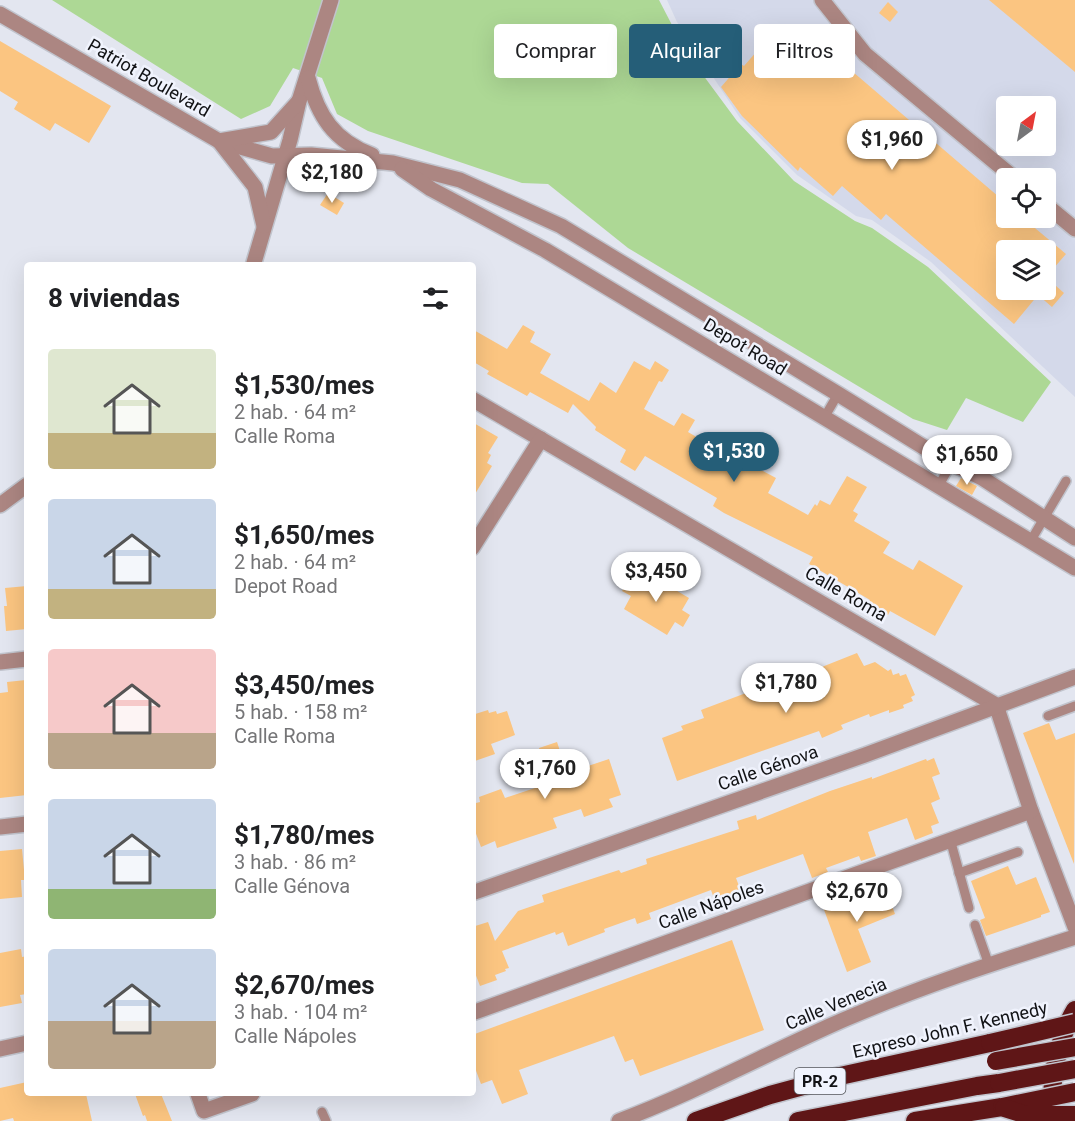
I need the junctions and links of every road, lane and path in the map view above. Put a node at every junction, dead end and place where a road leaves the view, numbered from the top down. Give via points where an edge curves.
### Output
1 (331, 0) edge
2 (822, 0) edge
3 (0, 14) edge
4 (308, 78) junction
5 (299, 101) junction
6 (219, 141) junction
7 (285, 156) junction
8 (393, 163) junction
9 (1002, 168) edge
10 (1056, 213) edge
11 (264, 226) junction
12 (1075, 229) edge
13 (253, 262) edge
14 (838, 394) junction
15 (476, 401) edge
16 (824, 418) junction
17 (541, 439) junction
18 (951, 464) junction
19 (1066, 481) dead end
20 (24, 487) edge
21 (938, 487) junction
22 (0, 505) edge
23 (1044, 517) junction
24 (1075, 538) edge
25 (476, 542) edge
26 (1030, 542) junction
27 (1075, 568) edge
28 (24, 659) edge
29 (0, 662) edge
30 (1075, 677) edge
31 (996, 705) junction
32 (1075, 706) edge
33 (1048, 716) dead end
34 (1031, 811) junction
35 (24, 824) edge
36 (0, 827) edge
37 (950, 839) junction
38 (1018, 852) dead end
39 (959, 873) junction
40 (476, 892) edge
41 (969, 908) dead end
42 (975, 925) dead end
43 (1075, 927) edge
44 (1075, 937) edge
45 (989, 965) junction
46 (1075, 1010) edge
47 (476, 1012) edge
48 (1075, 1023) edge
49 (24, 1045) edge
50 (1075, 1047) edge
51 (0, 1049) edge
52 (947, 1052) junction
53 (1075, 1069) edge
54 (1075, 1092) edge
55 (199, 1096) edge
56 (246, 1096) edge
57 (1002, 1107) junction
58 (1075, 1115) edge
59 (619, 1121) edge
60 (696, 1121) edge
61 (798, 1121) edge
62 (915, 1121) edge
63 (1057, 1121) edge

1 - 4 street
2 - 9 street via 865,54
3 - 6 street, Patriot Boulevard
4 - 5 street
4 - 8 street via 315,103 329,127 356,149
5 - 6 street via 270,132
5 - 7 street
6 - 7 street, Patriot Boulevard
6 - 11 street via 255,187
7 - 8 street, Depot Road
7 - 11 street
8 - 14 street, Depot Road via 460,180 561,226
8 - 16 street, Depot Road via 431,189 545,250
10 - 12 street
11 - 13 street
14 - 16 lane
14 - 18 street, Depot Road
15 - 17 street, Calle Roma
16 - 21 street, Depot Road
17 - 25 street
17 - 31 street, Calle Roma
18 - 21 lane
18 - 23 street, Depot Road via 982,478
19 - 23 lane
20 - 22 street
21 - 26 street, Depot Road
23 - 24 street, Depot Road
23 - 26 lane
26 - 27 street, Depot Road
28 - 29 street
30 - 31 street, Calle Génova
31 - 34 street
31 - 40 street, Calle Génova
32 - 33 lane
34 - 37 street, Calle Nápoles
34 - 43 street
35 - 36 street
37 - 39 lane
37 - 47 street, Calle Nápoles
38 - 39 lane
39 - 41 lane
42 - 45 lane
44 - 45 street, Calle Venecia
45 - 59 street, Calle Venecia via 844,1020
46 - 63 highway via 1063,1038 1052,1089
48 - 52 highway, Expreso John F. Kennedy / PR-2, bridge
49 - 51 street
50 - 52 highway, bridge via 996,1061
52 - 60 highway, Expreso John F. Kennedy / PR-2 via 770,1095
53 - 61 highway, PR-2, bridge
54 - 57 highway, bridge
55 - 56 street via 204,1111
57 - 58 highway, bridge via 1027,1115
57 - 62 highway

